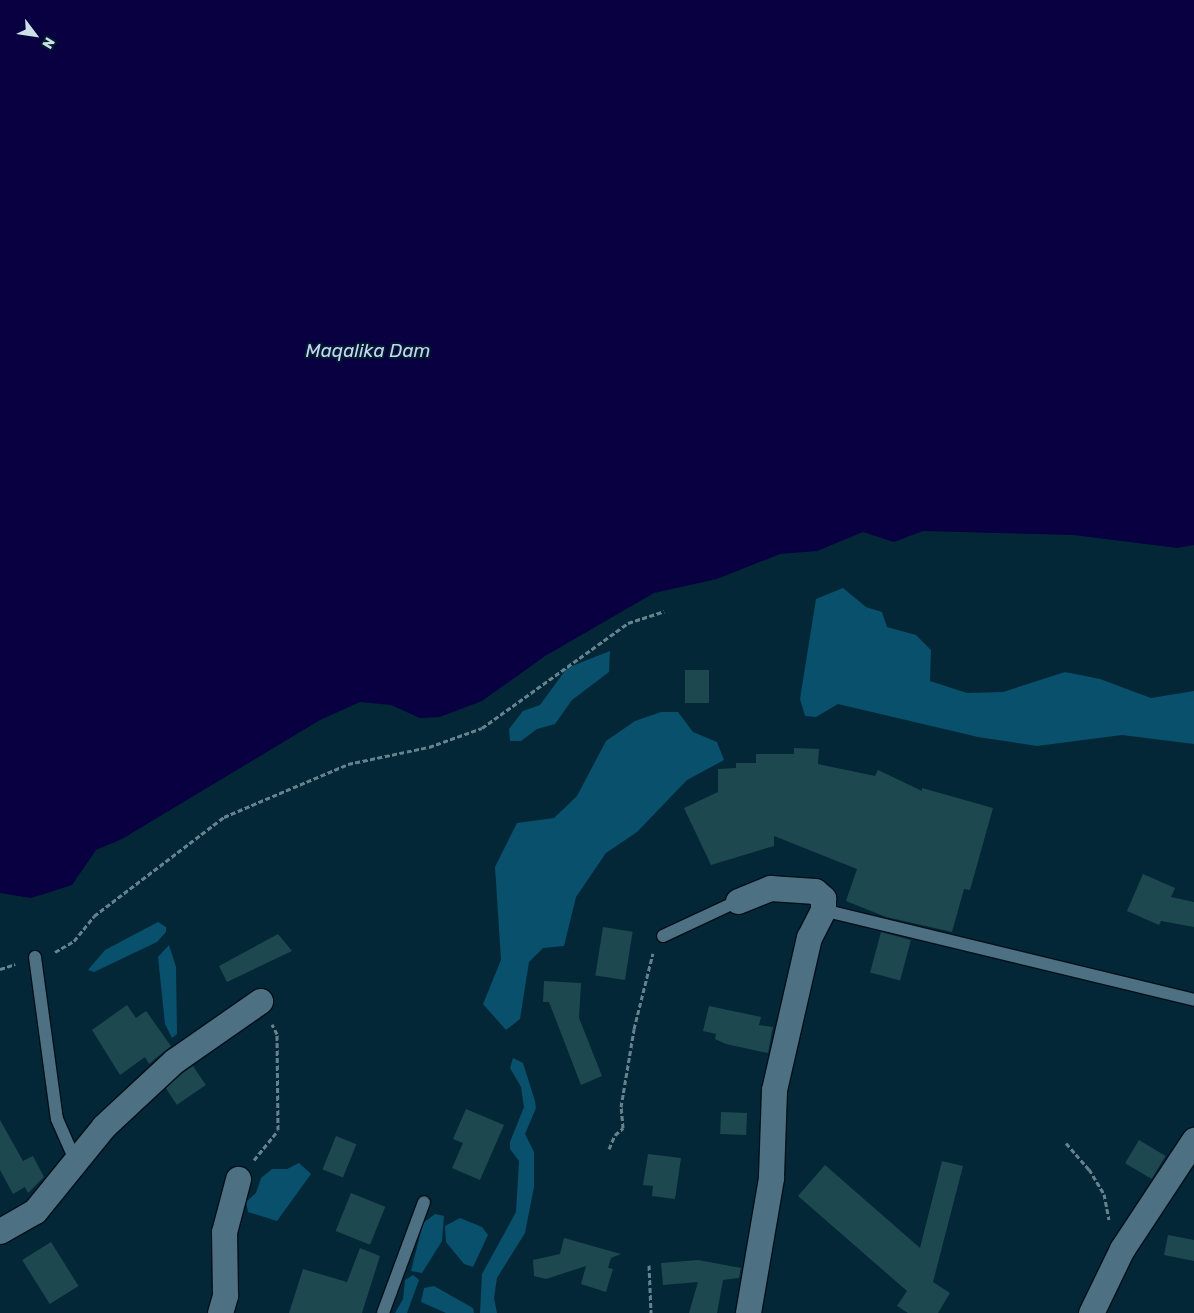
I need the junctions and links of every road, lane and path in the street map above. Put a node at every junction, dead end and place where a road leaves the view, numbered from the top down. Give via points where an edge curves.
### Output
1 (664, 611) dead end
2 (738, 901) joint
3 (823, 910) junction
4 (663, 936) joint
5 (62, 951) dead end
6 (34, 957) dead end
7 (1194, 1000) edge
8 (260, 1001) joint
9 (1194, 1140) edge
10 (1066, 1143) dead end
11 (610, 1149) dead end
12 (75, 1160) junction
13 (238, 1180) joint
14 (424, 1202) dead end
15 (0, 1231) edge
16 (1127, 1241) junction
17 (649, 1265) dead end
18 (220, 1313) edge
19 (383, 1313) edge
20 (651, 1313) edge
21 (748, 1313) edge
22 (1091, 1313) edge

1 - 5 path via 628,623 482,728 429,747 348,764 224,817 94,916
2 - 3 street via 770,888 815,891 824,898
2 - 4 lane
3 - 7 lane
3 - 21 street via 809,936 774,1090 771,1178
4 - 11 path via 661,948 651,954 638,1004 622,1107 623,1128 615,1135
6 - 12 lane via 57,1119
8 - 12 street via 174,1061
8 - 13 path via 277,1034 278,1130
9 - 16 street
10 - 16 path via 1089,1169 1104,1194 1111,1231
12 - 15 street via 36,1211
13 - 18 street via 224,1232 225,1296
14 - 19 lane
16 - 22 street
17 - 20 path

